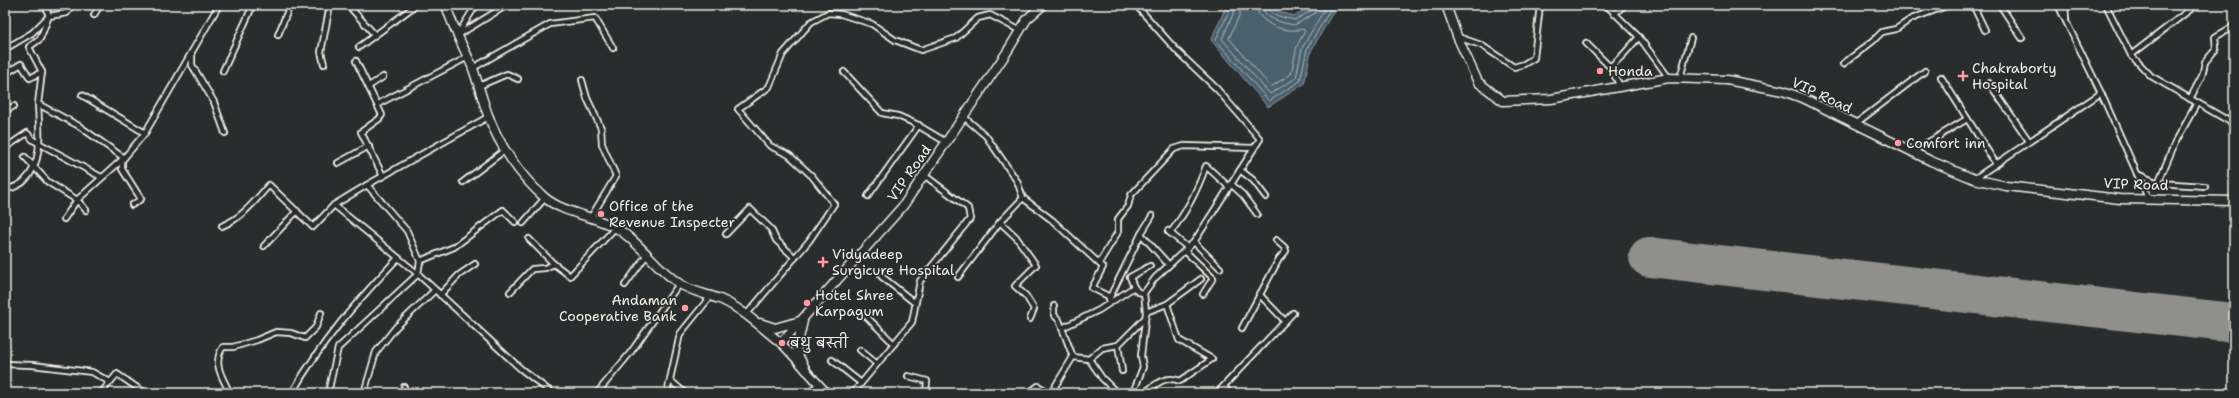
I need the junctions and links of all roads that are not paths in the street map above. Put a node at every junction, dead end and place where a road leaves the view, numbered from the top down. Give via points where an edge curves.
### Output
1 (48, 5) edge
2 (72, 5) edge
3 (99, 5) edge
4 (219, 5) edge
5 (254, 5) edge
6 (290, 5) edge
7 (330, 5) edge
8 (348, 5) edge
9 (406, 5) edge
10 (416, 5) edge
11 (446, 5) edge
12 (476, 5) edge
13 (507, 5) edge
14 (1043, 5) edge
15 (1136, 5) edge
16 (1446, 5) edge
17 (1540, 5) edge
18 (1606, 5) edge
19 (1625, 5) edge
20 (1949, 5) edge
21 (1973, 5) edge
22 (2000, 5) edge
23 (2058, 5) edge
24 (2065, 5) edge
25 (2106, 5) edge
26 (2196, 5) edge
27 (409, 10) junction
28 (1614, 14) junction
29 (94, 15) dead end
30 (49, 16) junction
31 (2066, 23) junction
32 (2234, 26) edge
33 (1019, 30) junction
34 (1985, 30) dead end
35 (278, 35) dead end
36 (375, 35) junction
37 (458, 35) junction
38 (1457, 36) junction
39 (1639, 37) junction
40 (1691, 38) dead end
41 (2022, 38) dead end
42 (1586, 43) dead end
43 (194, 46) junction
44 (359, 47) dead end
45 (613, 48) dead end
46 (5, 49) edge
47 (2131, 55) junction
48 (468, 57) junction
49 (356, 61) dead end
50 (324, 64) dead end
51 (1843, 64) dead end
52 (1610, 67) junction
53 (473, 68) junction
54 (223, 71) dead end
55 (1925, 71) dead end
56 (42, 72) junction
57 (844, 72) dead end
58 (5, 74) edge
59 (1941, 77) dead end
60 (383, 78) dead end
61 (1669, 78) junction
62 (1680, 78) junction
63 (518, 79) dead end
64 (582, 80) dead end
65 (1989, 83) dead end
66 (369, 86) junction
67 (478, 86) junction
68 (1621, 88) junction
69 (2101, 93) junction
70 (82, 95) dead end
71 (2190, 99) junction
72 (2197, 103) junction
73 (38, 104) junction
74 (378, 104) junction
75 (14, 106) dead end
76 (5, 111) edge
77 (964, 116) junction
78 (488, 117) junction
79 (1967, 119) junction
80 (1855, 124) junction
81 (2234, 124) edge
82 (919, 125) junction
83 (145, 133) junction
84 (225, 133) dead end
85 (2029, 141) junction
86 (40, 142) junction
87 (946, 142) junction
88 (369, 146) junction
89 (5, 148) edge
90 (1254, 148) junction
91 (505, 150) junction
92 (1912, 152) junction
93 (25, 157) dead end
94 (124, 158) junction
95 (338, 163) dead end
96 (1996, 164) junction
97 (33, 168) junction
98 (1240, 170) junction
99 (2137, 174) junction
100 (924, 175) junction
101 (383, 176) junction
102 (101, 177) junction
103 (1974, 179) junction
104 (463, 182) dead end
105 (2158, 183) junction
106 (367, 185) junction
107 (1230, 186) junction
108 (2205, 186) dead end
109 (5, 187) edge
110 (868, 196) dead end
111 (1266, 197) dead end
112 (545, 198) junction
113 (1023, 198) junction
114 (2148, 198) junction
115 (77, 200) junction
116 (2234, 201) edge
117 (132, 205) dead end
118 (334, 205) junction
119 (86, 210) dead end
120 (297, 211) junction
121 (1257, 214) dead end
122 (1152, 216) dead end
123 (591, 217) junction
124 (64, 219) dead end
125 (515, 222) dead end
126 (1000, 222) junction
127 (523, 223) dead end
128 (222, 226) dead end
129 (615, 228) junction
130 (726, 234) dead end
131 (1141, 234) junction
132 (529, 239) dead end
133 (1276, 240) dead end
134 (1194, 242) junction
135 (264, 246) dead end
136 (1187, 249) junction
137 (646, 256) junction
138 (398, 258) junction
139 (795, 258) junction
140 (420, 261) junction
141 (1099, 263) junction
142 (475, 264) dead end
143 (554, 264) junction
144 (1169, 265) junction
145 (1150, 266) dead end
146 (1220, 268) dead end
147 (418, 274) junction
148 (882, 276) dead end
149 (958, 277) dead end
150 (1201, 279) dead end
151 (679, 284) junction
152 (625, 285) dead end
153 (1134, 287) junction
154 (435, 290) junction
155 (510, 292) dead end
156 (1144, 293) junction
157 (1203, 294) dead end
158 (1258, 294) junction
159 (440, 296) junction
160 (710, 297) junction
161 (1110, 297) junction
162 (915, 303) junction
163 (1167, 304) junction
164 (1054, 306) dead end
165 (1105, 306) junction
166 (321, 312) dead end
167 (1146, 312) junction
168 (1293, 313) dead end
169 (866, 316) dead end
170 (749, 317) junction
171 (1145, 318) junction
172 (1030, 319) dead end
173 (803, 320) junction
174 (1285, 321) junction
175 (1062, 328) junction
176 (1242, 328) dead end
177 (781, 343) junction
178 (894, 344) junction
179 (1118, 345) junction
180 (860, 350) dead end
181 (1073, 357) junction
182 (832, 360) dead end
183 (1088, 360) junction
184 (5, 364) edge
185 (877, 364) junction
186 (806, 370) junction
187 (1122, 371) dead end
188 (908, 376) dead end
189 (671, 381) junction
190 (110, 382) junction
191 (819, 384) junction
192 (861, 384) junction
193 (1224, 386) junction
194 (404, 387) dead end
195 (101, 393) edge
196 (145, 393) edge
197 (230, 393) edge
198 (292, 393) edge
199 (328, 393) edge
200 (364, 393) edge
201 (403, 393) edge
202 (552, 393) edge
203 (597, 393) edge
204 (667, 393) edge
205 (685, 393) edge
206 (809, 393) edge
207 (827, 393) edge
208 (853, 393) edge
209 (926, 393) edge
210 (1029, 393) edge
211 (1050, 393) edge
212 (1117, 393) edge
213 (1133, 393) edge
214 (1144, 393) edge
215 (1217, 393) edge
216 (1229, 393) edge

1 - 30 street
2 - 30 street via 67,13
3 - 29 street
4 - 43 street
5 - 54 street
6 - 35 street
7 - 50 street via 321,52
8 - 36 street
9 - 27 street
10 - 27 street
11 - 37 highway
12 - 37 street
13 - 37 street
14 - 33 highway, VIP Road
15 - 90 street via 1260,139
16 - 38 highway, VIP Road
17 - 38 street via 1534,58 1524,64 1514,67 1481,45
18 - 28 street
19 - 28 street
20 - 51 street via 1911,19 1896,29 1882,32
21 - 34 street
22 - 41 street
23 - 31 street
24 - 31 street
25 - 47 street
26 - 47 street
27 - 36 street
28 - 39 street
30 - 46 street via 32,33
30 - 56 street via 40,39 30,47
31 - 69 street
32 - 71 street via 2215,37 2216,49 2205,62 2202,76
33 - 77 highway, VIP Road
33 - 139 street via 990,15 978,18 956,38 921,50 895,40 872,24 841,14 828,12 811,22 783,54 769,88 738,109 770,146 788,155 812,176 834,204
36 - 44 street
37 - 48 highway
38 - 68 highway, VIP Road via 1478,82 1503,101 1551,99
39 - 52 street
39 - 61 street
40 - 62 street
42 - 52 street
43 - 83 street
43 - 84 street via 192,65 214,102
45 - 53 street via 595,18 550,24
47 - 71 street via 2151,76
48 - 53 highway
48 - 74 street
49 - 66 street
52 - 68 street
53 - 67 highway
55 - 80 street
56 - 58 street via 30,78 21,64
56 - 73 street
57 - 82 street via 882,113 898,116
59 - 79 street
60 - 66 street
61 - 62 highway, VIP Road
61 - 68 highway, VIP Road
62 - 80 highway, VIP Road via 1727,80 1783,91
63 - 67 street via 507,74
64 - 123 street via 600,128 602,144 616,176
65 - 85 street
66 - 74 street
67 - 78 highway
69 - 85 street
69 - 99 street
70 - 83 street
71 - 72 street
72 - 81 street
72 - 105 street via 2175,143
73 - 86 street
73 - 94 street via 79,126
74 - 88 street via 382,115 361,132
75 - 76 street
77 - 87 highway, VIP Road
77 - 113 street via 986,136 1017,181
78 - 91 highway
78 - 101 street
79 - 92 street
79 - 96 street
80 - 92 highway, VIP Road
82 - 87 street
82 - 110 street
83 - 94 street
85 - 96 street
86 - 89 street via 33,140 27,133
86 - 97 street
86 - 102 street
87 - 100 highway, VIP Road
88 - 95 street
88 - 101 street
90 - 98 street
90 - 141 street via 1184,146 1174,149 1131,196 1128,206 1118,219 1118,232
91 - 104 street
91 - 112 highway via 518,169
92 - 103 highway, VIP Road
93 - 97 street
94 - 102 street via 114,169
94 - 117 street via 122,169 141,199
96 - 103 street
97 - 109 street via 25,180 12,188
97 - 115 street via 48,182
98 - 107 street
98 - 111 street via 1253,180
99 - 105 street
99 - 114 street
100 - 162 street via 968,208 970,220 920,281
100 - 173 highway, VIP Road via 903,206
101 - 106 street
102 - 115 street
103 - 114 highway, VIP Road via 2006,186 2120,199
105 - 108 street
106 - 118 street
106 - 140 street via 407,232
107 - 121 street via 1243,195
107 - 134 street
107 - 136 street via 1206,166 1196,193 1183,216 1169,232
112 - 123 highway
112 - 127 street
113 - 126 street
113 - 141 street via 1052,220
114 - 116 highway, VIP Road
115 - 119 street
115 - 124 street
118 - 120 street via 313,228
118 - 138 street
120 - 128 street via 269,185 244,213
120 - 135 street
122 - 131 street
123 - 129 highway
125 - 140 street via 504,210 454,246
126 - 149 street
126 - 172 street via 1016,237 1036,265 1015,286 1026,296 1034,309
129 - 137 highway via 627,234
129 - 143 street via 570,276
130 - 139 street via 750,209
131 - 144 street
131 - 161 street
132 - 143 street
133 - 158 street via 1286,252 1278,259
134 - 136 street
134 - 146 street
136 - 144 street
136 - 157 street via 1213,278
137 - 151 highway
137 - 152 street
138 - 147 street
138 - 198 street via 343,318 313,358
139 - 170 street
140 - 147 street
141 - 161 street via 1103,267 1092,288
142 - 159 street via 459,275
143 - 155 street via 532,269
144 - 156 street via 1148,285
145 - 153 street via 1130,277
147 - 154 street
147 - 199 street via 338,348
148 - 162 street
150 - 163 street
151 - 160 highway
151 - 203 street via 631,352
153 - 156 street via 1138,292
153 - 165 street
154 - 159 street
154 - 200 street via 396,327 376,352
156 - 167 street
158 - 174 street
158 - 176 street
159 - 202 street via 521,369
160 - 170 highway via 721,300
160 - 189 street via 680,334
161 - 165 street
162 - 178 street via 912,322
163 - 167 street
163 - 214 street via 1179,340 1212,359 1180,382 1170,378 1163,379
164 - 175 street via 1054,315
165 - 175 street
166 - 197 street via 316,327 305,338 291,333 276,332 262,339 233,347 223,347 218,355 218,367
167 - 171 street
168 - 174 street
169 - 178 street
170 - 173 highway via 775,328
170 - 177 highway
171 - 179 street
171 - 213 street via 1141,356 1143,367
173 - 177 highway, VIP Road
173 - 186 highway via 796,351
174 - 193 street
175 - 181 street
177 - 186 main road
178 - 185 street
179 - 183 street via 1102,348
179 - 187 street
180 - 185 street
181 - 183 street
181 - 211 street
182 - 192 street
183 - 212 street
184 - 190 street via 32,364 92,372
185 - 192 street
186 - 191 main road
188 - 209 street via 927,381
189 - 204 street
189 - 205 street
190 - 195 street
190 - 196 street via 117,374
191 - 206 street
191 - 207 main road
192 - 208 street
193 - 215 street
193 - 216 street
194 - 201 street
210 - 211 street via 1038,386

